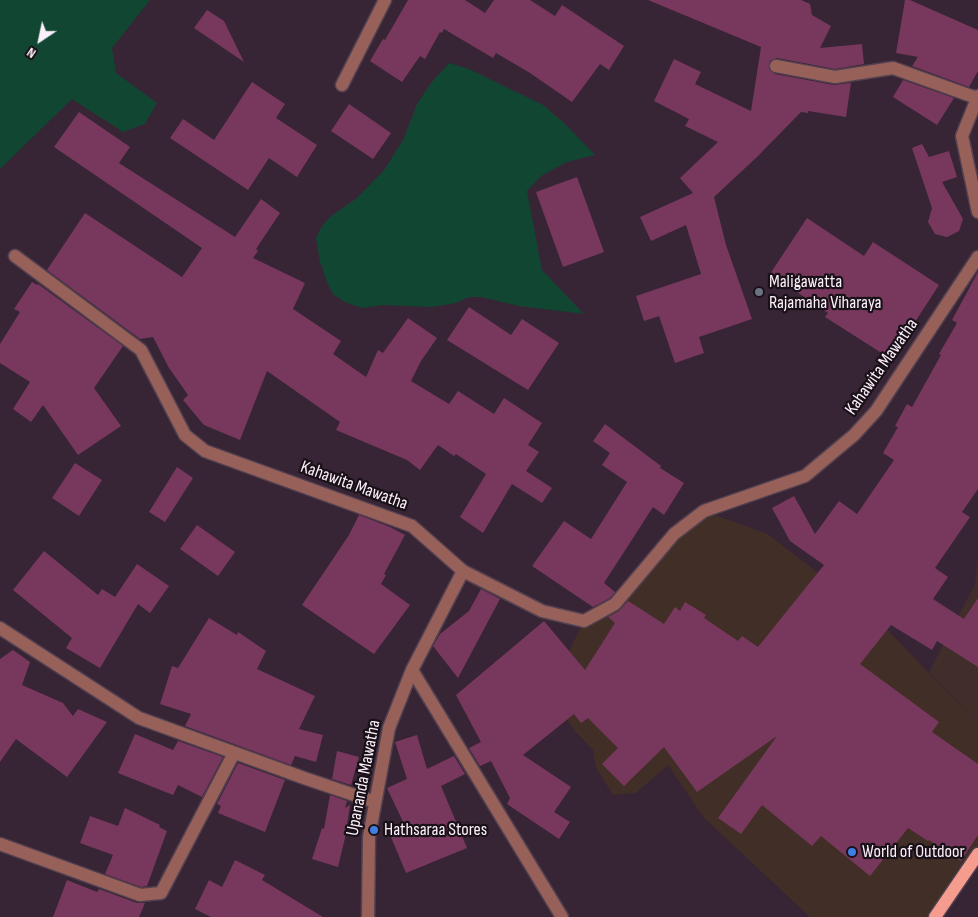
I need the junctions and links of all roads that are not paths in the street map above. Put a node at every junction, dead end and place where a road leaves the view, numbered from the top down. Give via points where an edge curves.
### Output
1 (385, 0) edge
2 (776, 66) dead end
3 (342, 85) dead end
4 (977, 97) edge
5 (978, 212) edge
6 (15, 256) dead end
7 (978, 257) edge
8 (464, 571) junction
9 (0, 628) edge
10 (412, 670) junction
11 (234, 753) junction
12 (375, 802) junction
13 (0, 844) edge
14 (978, 854) edge
15 (368, 917) edge
16 (562, 917) edge
17 (935, 917) edge

1 - 3 street
2 - 4 street via 835,77 893,68
4 - 5 street via 962,136
6 - 8 street, Kahawita Mawatha via 141,350 186,434 205,451 412,526
7 - 8 street, Kahawita Mawatha via 876,411 854,435 805,476 704,511 674,534 615,604 584,621 542,611
8 - 10 street, Upananda Mawatha
9 - 11 street via 139,718
10 - 12 street, Upananda Mawatha via 389,728
10 - 16 street
11 - 12 street
11 - 13 street via 161,893 140,895
12 - 15 street, Upananda Mawatha via 369,838
14 - 17 main road

